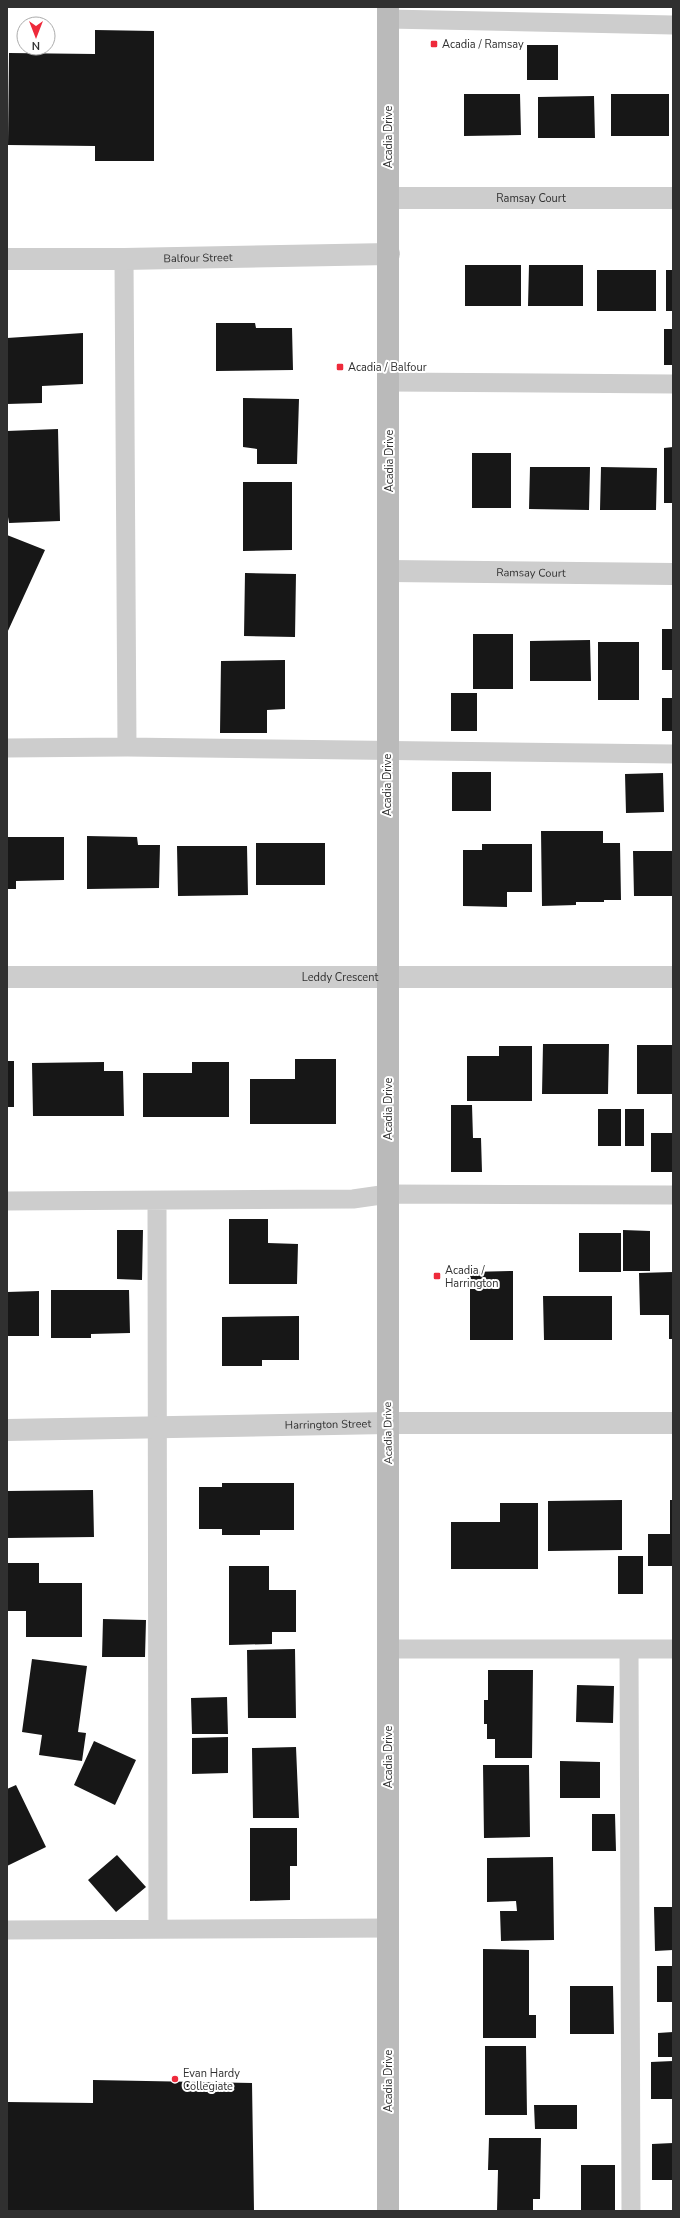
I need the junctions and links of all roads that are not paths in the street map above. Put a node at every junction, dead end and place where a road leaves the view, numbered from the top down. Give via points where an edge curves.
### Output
1 (388, 13) edge
2 (673, 25) edge
3 (388, 198) junction
4 (673, 198) edge
5 (389, 254) junction
6 (7, 259) edge
7 (124, 259) junction
8 (388, 382) junction
9 (673, 384) edge
10 (389, 571) junction
11 (673, 574) edge
12 (127, 747) junction
13 (7, 748) edge
14 (387, 750) junction
15 (673, 754) edge
16 (7, 977) edge
17 (387, 977) junction
18 (673, 977) edge
19 (388, 1194) junction
20 (673, 1195) edge
21 (7, 1201) edge
22 (157, 1201) junction
23 (387, 1423) junction
24 (673, 1423) edge
25 (159, 1427) junction
26 (7, 1430) edge
27 (388, 1649) junction
28 (673, 1649) edge
29 (629, 1650) junction
30 (158, 1928) junction
31 (388, 1928) junction
32 (7, 1930) edge
33 (388, 2211) edge
34 (631, 2211) edge

1 - 2 lane
1 - 3 street, Acadia Drive
3 - 4 street, Ramsay Court
3 - 5 street, Acadia Drive
5 - 7 street, Balfour Street
5 - 8 street, Acadia Drive
6 - 7 street, Balfour Street
7 - 12 lane
8 - 9 lane
8 - 10 street, Acadia Drive
10 - 11 street, Ramsay Court
10 - 14 street, Acadia Drive
12 - 13 lane
12 - 14 lane
14 - 15 lane
14 - 17 street, Acadia Drive
16 - 17 street, Leddy Crescent
17 - 18 street, Leddy Crescent
17 - 19 street, Acadia Drive
19 - 20 lane
19 - 22 lane via 353,1199
19 - 23 street, Acadia Drive
21 - 22 lane
22 - 25 lane
23 - 24 street, Harrington Street
23 - 25 street, Harrington Street
23 - 27 street, Acadia Drive
25 - 26 street, Harrington Street
25 - 30 lane
27 - 29 lane
27 - 31 street, Acadia Drive
28 - 29 lane
29 - 34 lane
30 - 31 lane
30 - 32 lane
31 - 33 street, Acadia Drive

